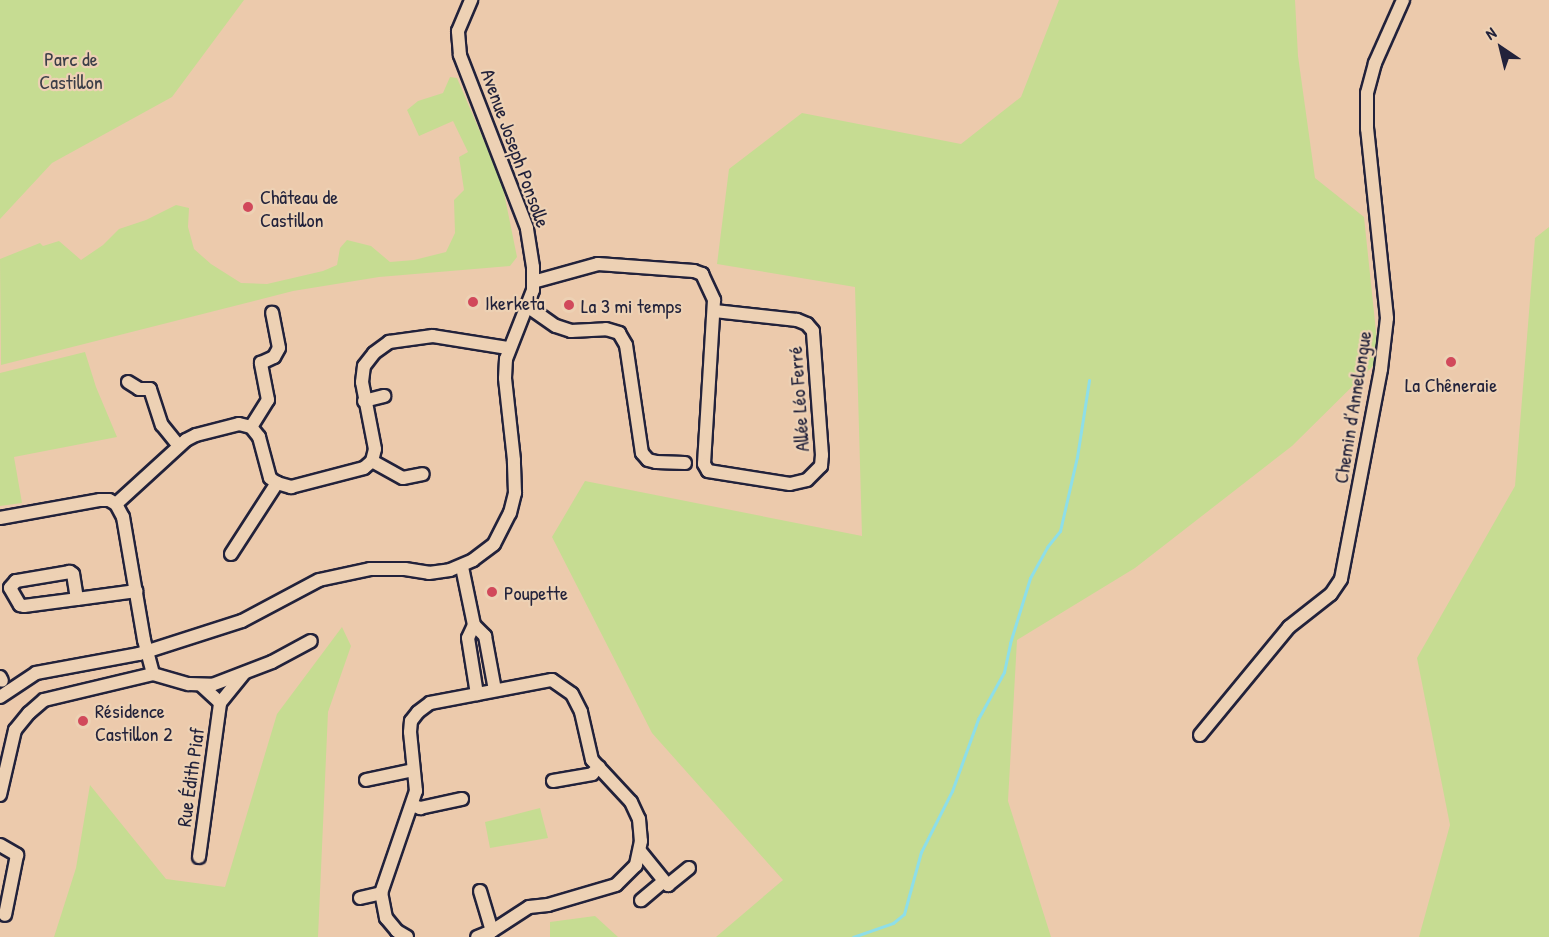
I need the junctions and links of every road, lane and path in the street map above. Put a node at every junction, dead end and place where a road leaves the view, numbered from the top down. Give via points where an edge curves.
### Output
1 (471, 0) edge
2 (1403, 0) edge
3 (533, 282) junction
4 (527, 306) junction
5 (714, 310) junction
6 (272, 313) dead end
7 (508, 348) junction
8 (128, 382) dead end
9 (384, 396) dead end
10 (364, 401) junction
11 (251, 427) junction
12 (179, 446) junction
13 (372, 461) junction
14 (685, 463) dead end
15 (423, 474) dead end
16 (277, 483) junction
17 (116, 504) junction
18 (0, 518) edge
19 (231, 554) dead end
20 (462, 567) junction
21 (136, 591) junction
22 (77, 599) junction
23 (474, 625) junction
24 (311, 641) dead end
25 (147, 651) junction
26 (488, 656) junction
27 (473, 659) junction
28 (245, 673) junction
29 (153, 674) junction
30 (201, 685) junction
31 (495, 690) junction
32 (477, 694) junction
33 (0, 697) edge
34 (220, 703) junction
35 (1200, 735) dead end
36 (599, 767) junction
37 (413, 770) junction
38 (366, 780) dead end
39 (553, 781) dead end
40 (0, 795) edge
41 (462, 800) dead end
42 (412, 805) junction
43 (0, 845) edge
44 (640, 851) junction
45 (199, 857) dead end
46 (688, 868) dead end
47 (664, 881) junction
48 (480, 891) dead end
49 (381, 893) junction
50 (360, 898) dead end
51 (641, 900) dead end
52 (5, 915) dead end
53 (492, 931) junction
54 (407, 937) edge
55 (477, 937) edge

1 - 3 street, Avenue Joseph Ponsolle via 458,31 460,55 527,228
2 - 35 street, Chemin d’Annelongue via 1375,63 1367,93 1367,129 1387,318 1341,579 1331,594 1289,627
3 - 4 street, Avenue Joseph Ponsolle
3 - 5 street, Allée Léo Ferré via 598,264 694,271 707,282
4 - 7 street, Avenue Joseph Ponsolle
4 - 14 street via 571,332 606,329 619,333 626,345 642,453 656,462
5 - 5 street, Allée Léo Ferré via 704,464 708,471 790,484 807,480 821,466 822,455 813,331 796,320
6 - 11 street via 279,348 274,357 261,363 268,400
7 - 10 street via 433,336 389,342 364,366
7 - 20 street, Avenue Joseph Ponsolle via 505,378 515,494 494,544
8 - 12 street via 139,389 150,389 162,425
9 - 10 street
10 - 13 street via 375,449
11 - 12 street via 239,424 196,435
11 - 16 street via 259,437 270,478
12 - 17 street
13 - 15 street via 403,478
13 - 16 street via 364,468 291,487
16 - 19 street
17 - 18 street via 100,500
17 - 21 street via 123,517
20 - 23 street
20 - 25 street, Avenue Joseph Ponsolle via 429,573 370,569 338,575 295,592 242,621
21 - 22 street
21 - 25 street
22 - 22 street via 24,606 10,588 16,581 70,572
23 - 26 street via 484,636
23 - 27 street via 468,638
24 - 28 street
25 - 29 street
25 - 33 street, Avenue Joseph Ponsolle via 36,673
26 - 27 street
26 - 31 street
27 - 32 street
28 - 30 street
28 - 34 street, Rue Édith Piaf
29 - 30 street
29 - 40 street via 44,700 15,730
30 - 34 street, Rue Édith Piaf
31 - 32 street
31 - 36 street via 552,680 561,684 581,711 592,760
32 - 37 street via 430,703 418,712 411,721 410,732
34 - 45 street, Rue Édith Piaf
36 - 39 street via 592,774
36 - 44 street via 631,802 639,819
37 - 38 street
37 - 42 street via 416,790
41 - 42 street via 420,808
42 - 49 street
43 - 52 street via 17,855
44 - 47 street
44 - 53 street via 636,865 616,885 529,907
46 - 47 street via 668,885
47 - 51 street
48 - 53 street
49 - 50 street
49 - 54 street via 386,918
53 - 55 street

